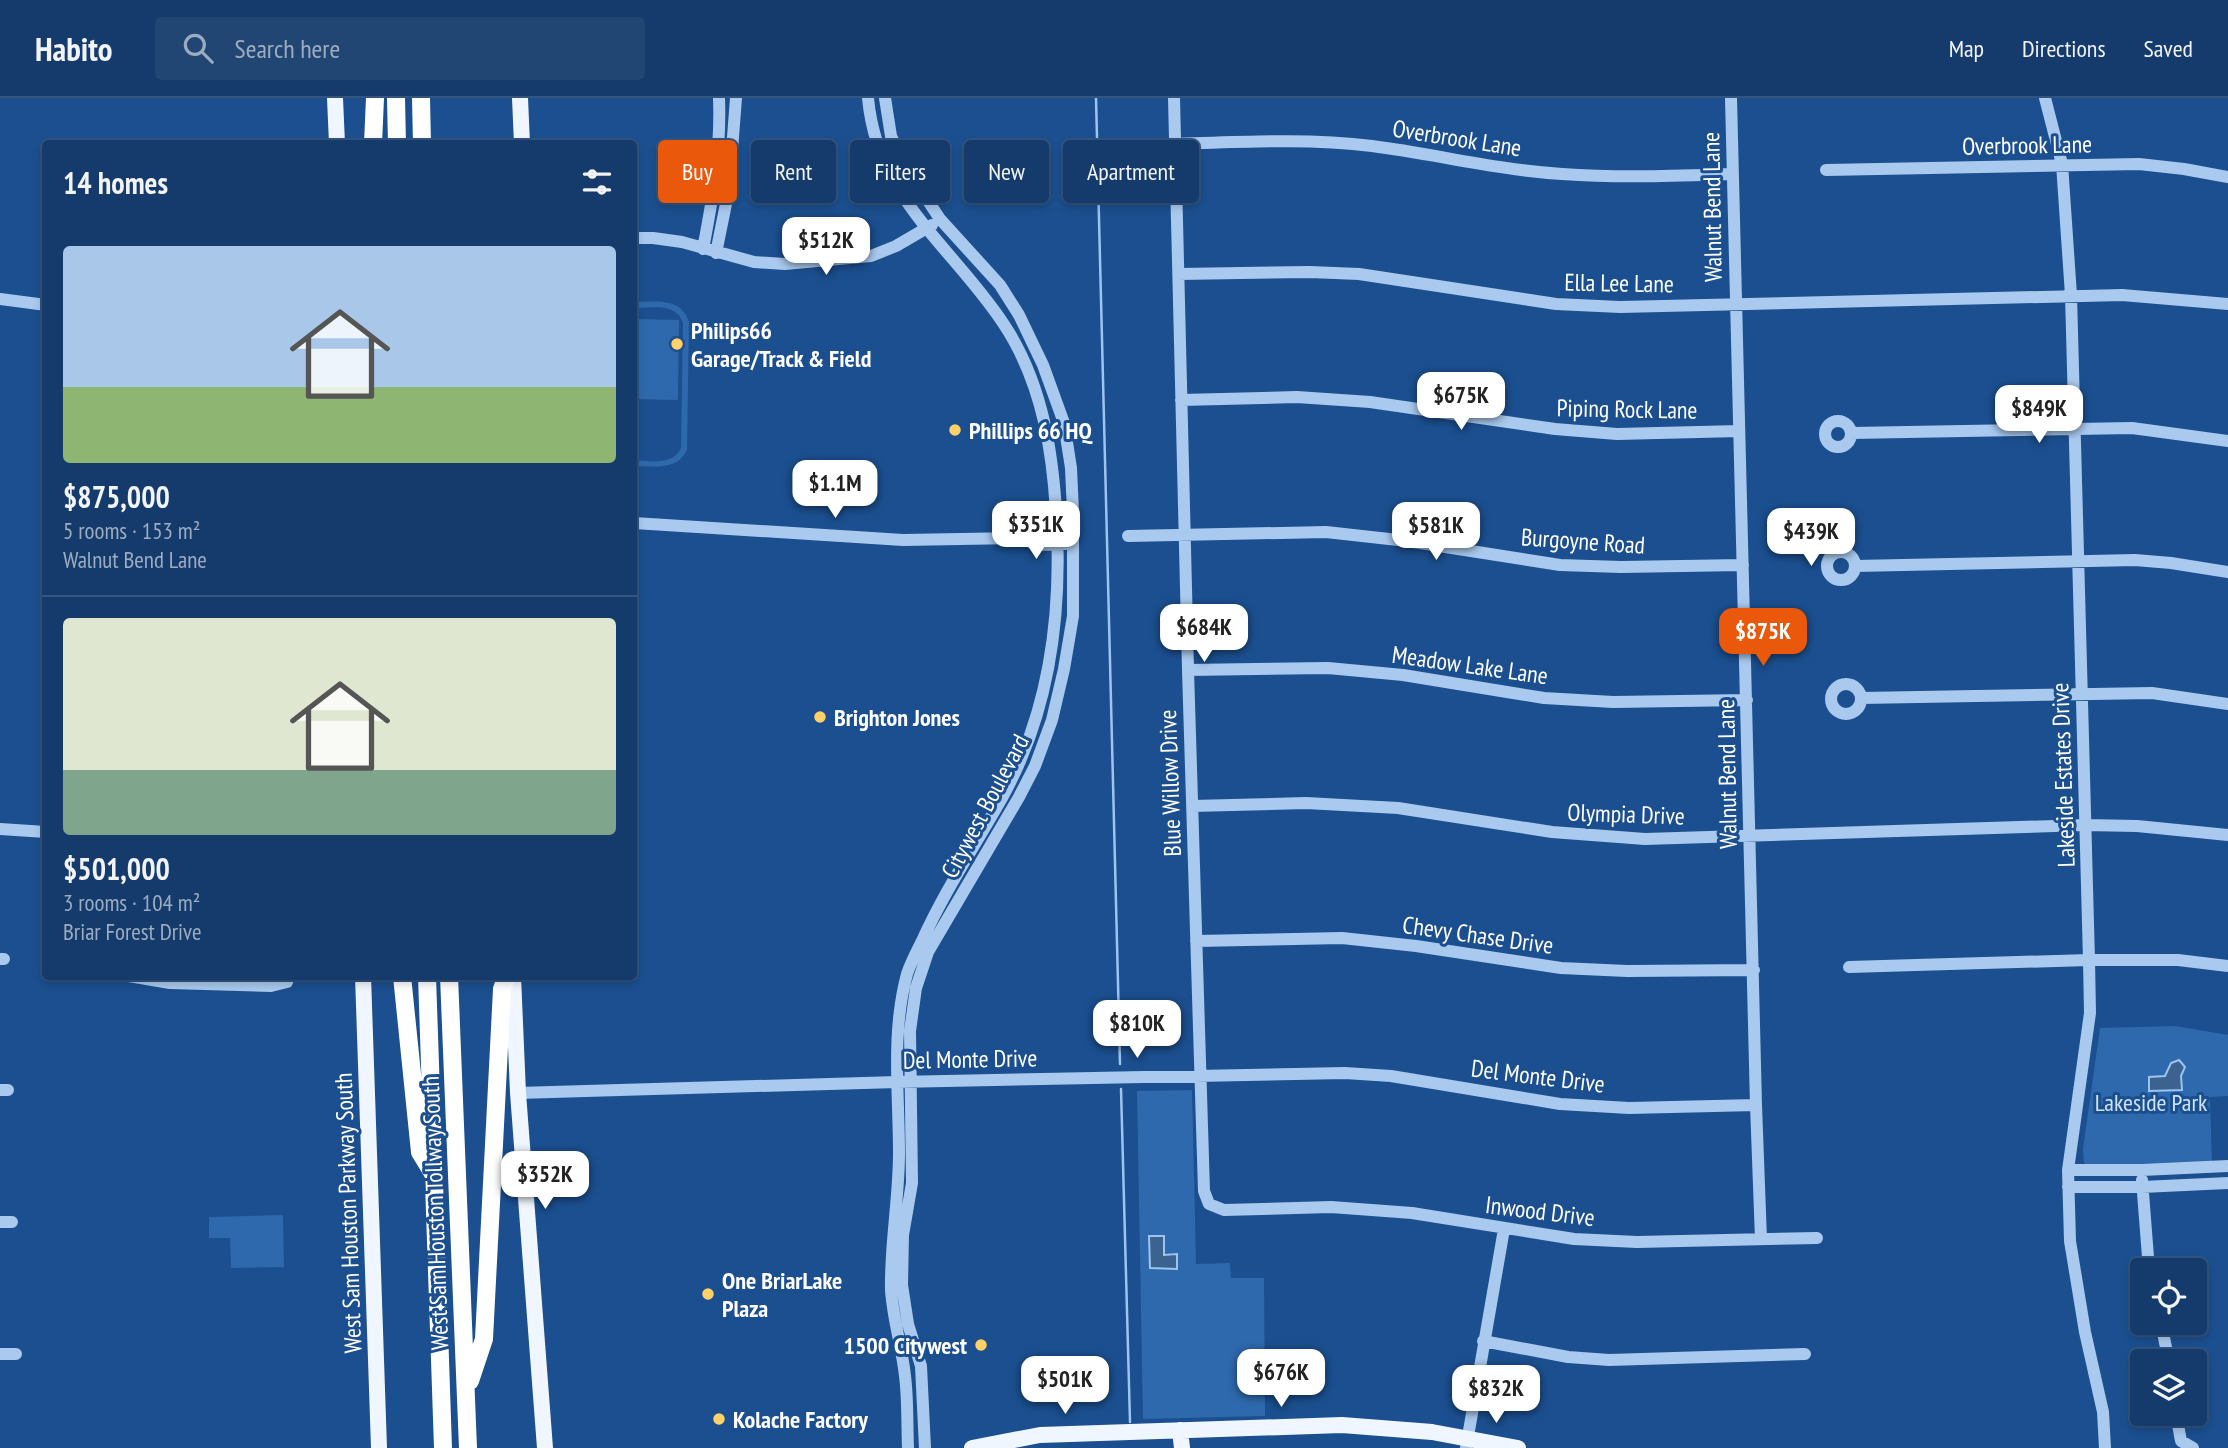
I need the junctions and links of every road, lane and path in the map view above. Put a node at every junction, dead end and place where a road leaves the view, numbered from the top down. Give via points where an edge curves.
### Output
1 (335, 98) edge
2 (375, 98) edge
3 (396, 98) edge
4 (421, 98) edge
5 (520, 98) edge
6 (719, 98) edge
7 (736, 98) edge
8 (868, 98) edge
9 (884, 98) edge
10 (1174, 98) edge
11 (1731, 98) edge
12 (2045, 98) edge
13 (337, 140) edge
14 (373, 140) edge
15 (397, 140) edge
16 (424, 140) edge
17 (522, 140) edge
18 (1174, 140) edge
19 (1199, 144) edge
20 (2062, 164) junction
21 (1826, 170) dead end
22 (1732, 174) junction
23 (2228, 177) edge
24 (1176, 203) edge
25 (940, 219) junction
26 (926, 229) junction
27 (637, 238) edge
28 (709, 251) junction
29 (1179, 274) junction
30 (2071, 296) junction
31 (0, 299) edge
32 (42, 304) edge
33 (1735, 304) junction
34 (2228, 304) edge
35 (1181, 400) junction
36 (2074, 428) junction
37 (1739, 431) junction
38 (1851, 433) dead end
39 (2228, 441) edge
40 (637, 523) edge
41 (1185, 535) junction
42 (1128, 537) dead end
43 (1058, 538) junction
44 (1073, 538) junction
45 (2078, 560) junction
46 (1743, 565) junction
47 (1855, 566) dead end
48 (2228, 572) edge
49 (1188, 670) junction
50 (2082, 693) junction
51 (1861, 698) dead end
52 (1747, 700) junction
53 (2228, 704) edge
54 (1192, 806) junction
55 (2085, 825) junction
56 (0, 829) edge
57 (42, 832) edge
58 (1749, 835) junction
59 (2228, 835) edge
60 (1196, 941) junction
61 (2089, 960) junction
62 (2228, 966) edge
63 (1849, 967) dead end
64 (1754, 970) junction
65 (152, 980) edge
66 (288, 980) edge
67 (363, 980) edge
68 (402, 980) edge
69 (427, 980) edge
70 (449, 980) edge
71 (505, 980) edge
72 (513, 980) edge
73 (1201, 1075) junction
74 (897, 1082) junction
75 (912, 1082) junction
76 (518, 1093) junction
77 (1756, 1105) junction
78 (2228, 1166) edge
79 (2068, 1170) junction
80 (2142, 1170) junction
81 (435, 1176) junction
82 (2228, 1183) edge
83 (2068, 1188) junction
84 (2143, 1188) junction
85 (1260, 1209) joint
86 (1504, 1229) junction
87 (1817, 1238) dead end
88 (1761, 1239) junction
89 (2147, 1258) edge
90 (1483, 1341) junction
91 (0, 1354) edge
92 (16, 1354) dead end
93 (1805, 1354) dead end
94 (467, 1391) junction
95 (2178, 1426) edge
96 (1180, 1430) junction
97 (1040, 1441) edge
98 (1467, 1443) edge
99 (381, 1444) edge
100 (544, 1447) edge
101 (443, 1448) edge
102 (468, 1448) edge
103 (908, 1448) edge
104 (925, 1448) edge
105 (972, 1448) edge
106 (1182, 1448) edge
107 (1518, 1448) edge
108 (2105, 1448) edge
109 (2193, 1448) edge

1 - 13 main road
2 - 14 highway
3 - 15 highway
4 - 16 highway
5 - 17 main road
6 - 28 street
7 - 28 street via 729,188
8 - 26 street, Citywest Boulevard via 875,140 896,188
9 - 25 street, Citywest Boulevard via 891,136 903,163
10 - 18 street, Blue Willow Drive
11 - 22 street, Walnut Bend Lane
12 - 20 street, Lakeside Estates Drive
19 - 22 street, Overbrook Lane via 1370,146 1583,176
20 - 21 street, Overbrook Lane
20 - 23 street, Overbrook Lane via 2139,164
20 - 30 street, Lakeside Estates Drive
22 - 33 street, Walnut Bend Lane
24 - 29 street, Blue Willow Drive
25 - 26 street
25 - 44 street, Citywest Boulevard via 1000,285 1043,365 1064,423
26 - 28 street via 871,256 785,264
26 - 43 street, Citywest Boulevard via 1005,325 1033,381 1047,429
27 - 28 street via 682,242
29 - 33 street, Ella Lee Lane via 1359,274 1556,304
29 - 35 street, Blue Willow Drive
30 - 33 street, Ella Lee Lane
30 - 34 street, Ella Lee Lane via 2122,295
30 - 36 street, Lakeside Estates Drive
31 - 32 street
33 - 37 street, Walnut Bend Lane
35 - 37 street, Piping Rock Lane via 1297,397 1370,402 1617,434
35 - 41 street, Blue Willow Drive
36 - 38 street
36 - 39 street via 2132,428
36 - 45 street, Lakeside Estates Drive
37 - 46 street, Walnut Bend Lane
40 - 43 street via 903,540 1025,538 1035,545
41 - 42 street, Burgoyne Road
41 - 46 street, Burgoyne Road via 1326,532 1560,565
41 - 49 street, Blue Willow Drive
43 - 44 street
43 - 74 street, Citywest Boulevard via 1051,658 1039,711 1005,792 931,920 908,970 897,1036
44 - 75 street, Citywest Boulevard via 1073,616 1052,720 1019,797 929,952 916,988 910,1031
45 - 47 street
45 - 48 street via 2171,563
45 - 50 street, Lakeside Estates Drive
46 - 52 street, Walnut Bend Lane
49 - 52 street, Meadow Lake Lane via 1328,668 1544,698
49 - 54 street, Blue Willow Drive
50 - 51 street
50 - 53 street via 2152,694
50 - 55 street, Lakeside Estates Drive
52 - 58 street, Walnut Bend Lane
54 - 58 street, Olympia Drive via 1306,803 1398,808 1552,832 1645,839
54 - 60 street, Blue Willow Drive
55 - 58 street, Olympia Drive
55 - 59 street, Olympia Drive
55 - 61 street, Lakeside Estates Drive
56 - 57 street
58 - 64 street, Walnut Bend Lane
60 - 64 street, Chevy Chase Drive via 1342,938 1561,968
60 - 73 street, Blue Willow Drive
61 - 62 street via 2178,960
61 - 63 street
61 - 79 street, Lakeside Estates Drive via 2089,1022
64 - 77 street, Walnut Bend Lane
65 - 66 street via 271,986
67 - 99 main road, West Sam Houston Parkway South
68 - 81 highway via 420,1152
69 - 81 highway, West Sam Houston Tollway South
70 - 94 highway, West Sam Houston Tollway South
71 - 94 highway via 484,1339
72 - 76 main road
73 - 75 street, Del Monte Drive
73 - 77 street, Del Monte Drive via 1345,1073 1391,1076 1560,1104
73 - 85 street, Blue Willow Drive via 1204,1191 1209,1204 1224,1210
74 - 75 street, Del Monte Drive
74 - 76 street, Del Monte Drive
74 - 103 street, Citywest Boulevard via 899,1157 891,1287 905,1376
75 - 104 street, Citywest Boulevard via 912,1183 903,1235 902,1285 921,1366
76 - 100 main road
77 - 88 street, Walnut Bend Lane
78 - 80 street
79 - 80 street
79 - 83 street, Lakeside Estates Drive
80 - 84 street
81 - 101 highway, West Sam Houston Tollway South
82 - 84 street
83 - 84 street
83 - 108 street, Lakeside Estates Drive via 2070,1241 2103,1412
84 - 89 street
85 - 86 street, Inwood Drive via 1331,1207 1398,1212
86 - 88 street, Inwood Drive via 1637,1242
86 - 90 street
87 - 88 street, Inwood Drive
90 - 93 street via 1609,1360
90 - 98 street
91 - 92 street
94 - 102 highway, West Sam Houston Tollway South
95 - 109 street via 2180,1441
96 - 97 main road
96 - 98 main road via 1395,1428
96 - 106 main road
97 - 105 main road
98 - 107 main road

